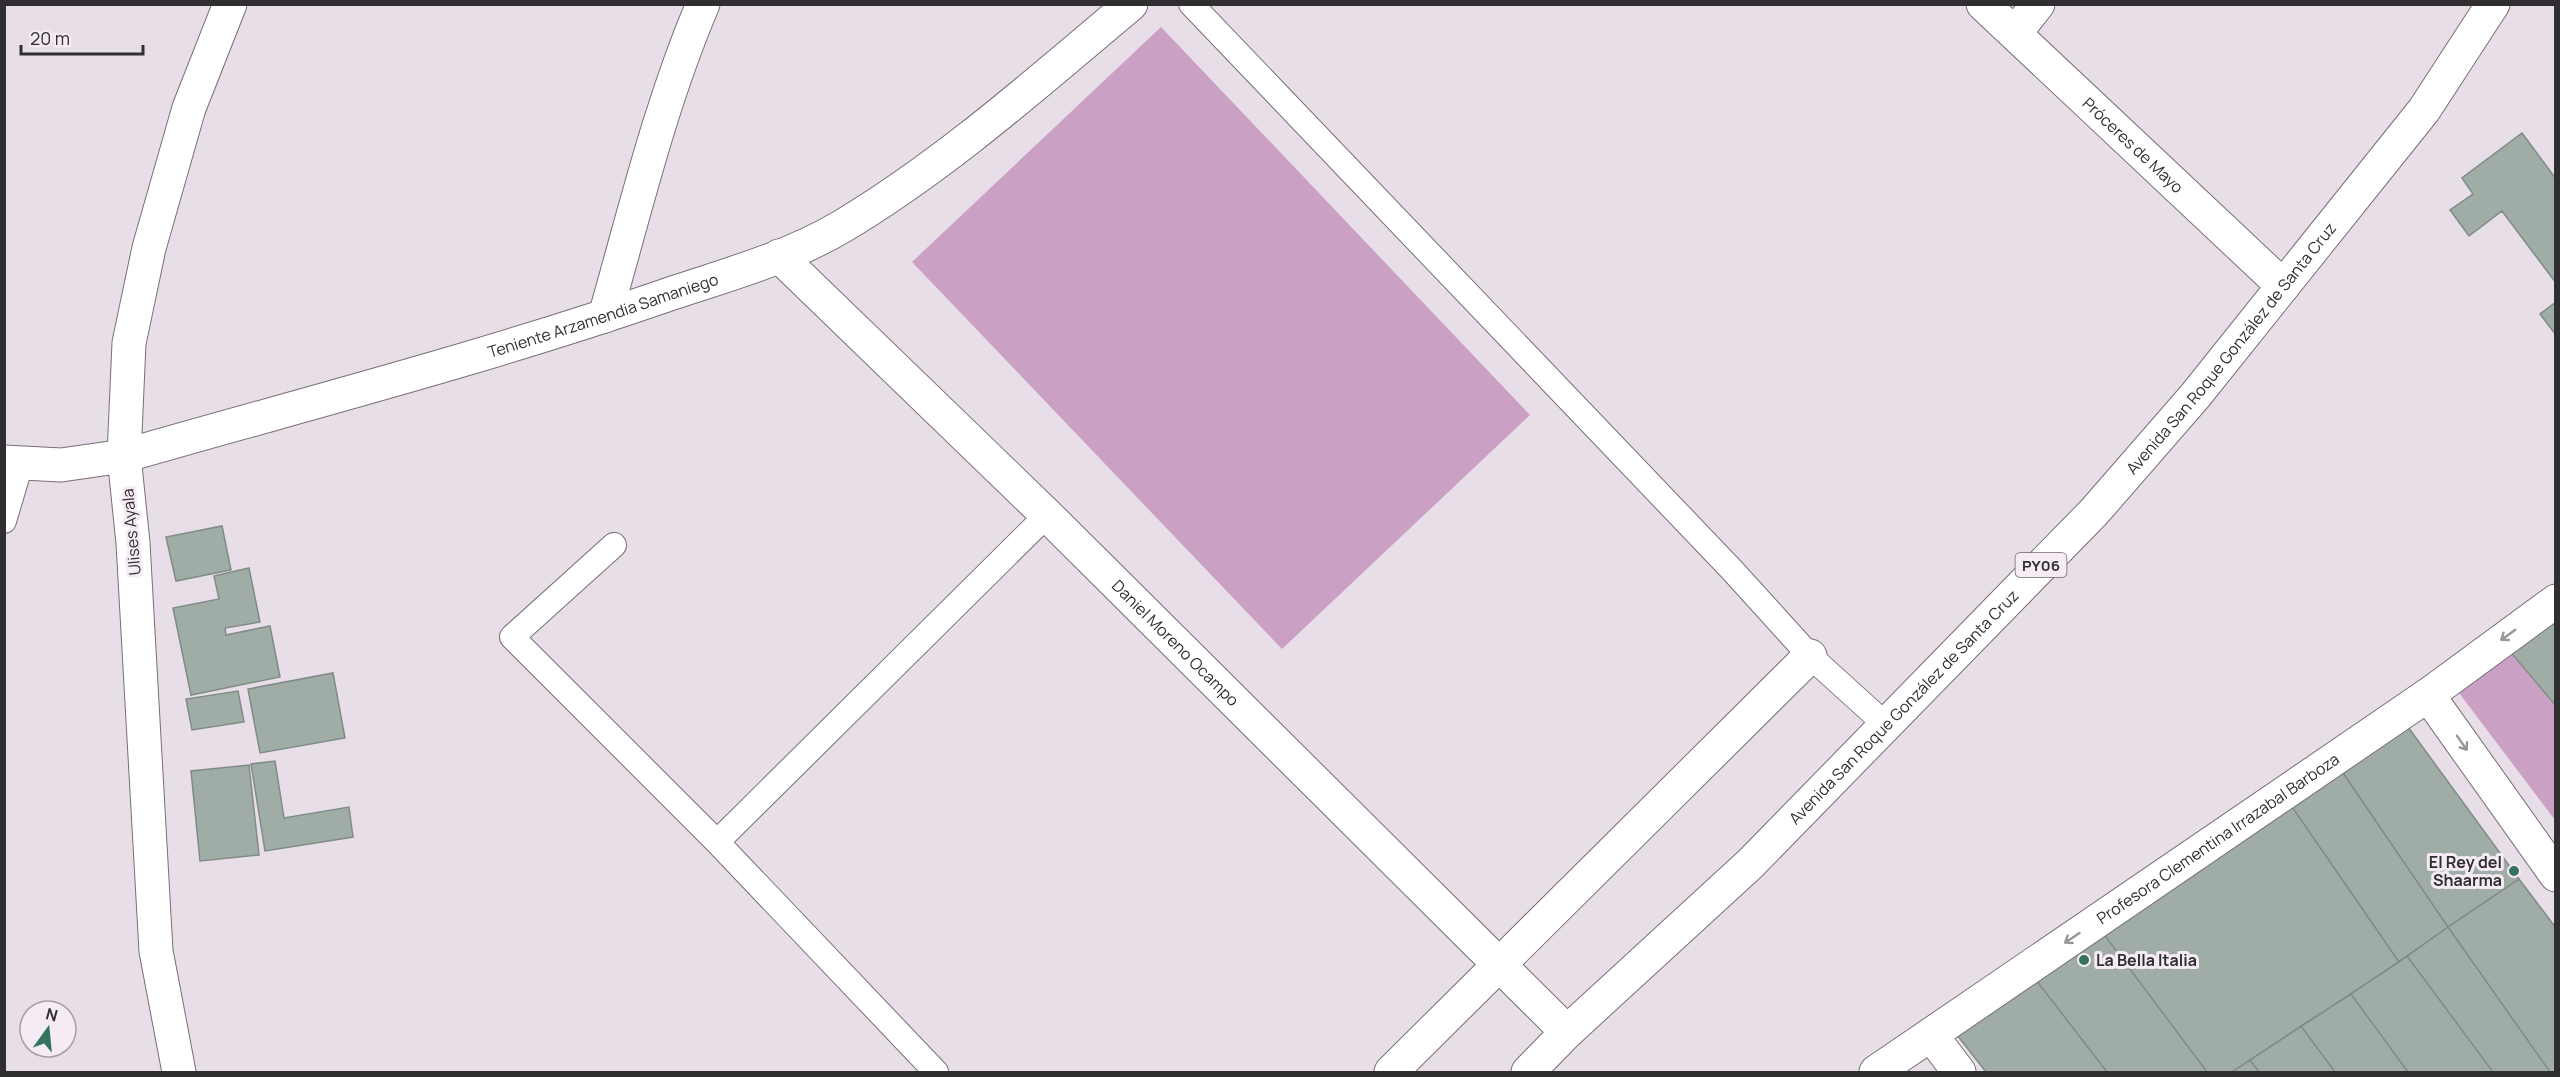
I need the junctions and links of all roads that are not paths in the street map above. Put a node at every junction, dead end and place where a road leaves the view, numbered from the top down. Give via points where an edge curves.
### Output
1 (230, 4) edge
2 (702, 4) edge
3 (1131, 4) edge
4 (1191, 4) edge
5 (1983, 4) edge
6 (2038, 4) edge
7 (2493, 4) edge
8 (2016, 32) junction
9 (779, 256) junction
10 (2283, 286) junction
11 (605, 316) junction
12 (124, 456) junction
13 (13, 463) edge
14 (1047, 515) junction
15 (4, 521) edge
16 (614, 545) dead end
17 (2556, 601) edge
18 (1810, 656) junction
19 (2428, 695) junction
20 (1886, 725) junction
21 (717, 842) junction
22 (2556, 875) edge
23 (1500, 964) junction
24 (1568, 1032) junction
25 (1931, 1035) junction
26 (179, 1072) edge
27 (936, 1072) edge
28 (1391, 1072) edge
29 (1528, 1072) edge
30 (1876, 1072) edge
31 (1959, 1072) edge

1 - 12 main road, Ulises Ayala via 189,108 149,249 129,343
2 - 11 main road via 662,115
3 - 9 main road, Teniente Arzamendia Samaniego via 1005,110 914,178 840,227
4 - 18 lane
5 - 8 main road, Próceres de Mayo
6 - 8 main road
7 - 10 main road, Avenida San Roque González de Santa Cruz / PY06 via 2424,110
8 - 10 main road, Próceres de Mayo
9 - 11 main road, Teniente Arzamendia Samaniego
9 - 14 main road, Daniel Moreno Ocampo
10 - 20 main road, Avenida San Roque González de Santa Cruz / PY06 via 2195,396 2094,512
11 - 12 main road, Teniente Arzamendia Samaniego
12 - 13 main road, Teniente Arzamendia Samaniego via 61,465
12 - 26 main road, Ulises Ayala via 134,543 156,951
13 - 15 lane
14 - 21 lane
14 - 23 main road, Daniel Moreno Ocampo
16 - 21 lane via 512,637
17 -> 19 main road, Profesora Clementina Irrazabal Barboza
18 - 20 lane
18 - 23 main road
19 -> 22 main road
19 -> 25 main road, Profesora Clementina Irrazabal Barboza
20 - 24 main road, Avenida San Roque González de Santa Cruz / PY06 via 1750,864
21 - 27 lane
23 - 24 main road, Daniel Moreno Ocampo
23 - 28 main road
24 - 29 main road, Avenida San Roque González de Santa Cruz / PY06
25 - 30 main road, Profesora Clementina Irrazabal Barboza
25 - 31 main road

